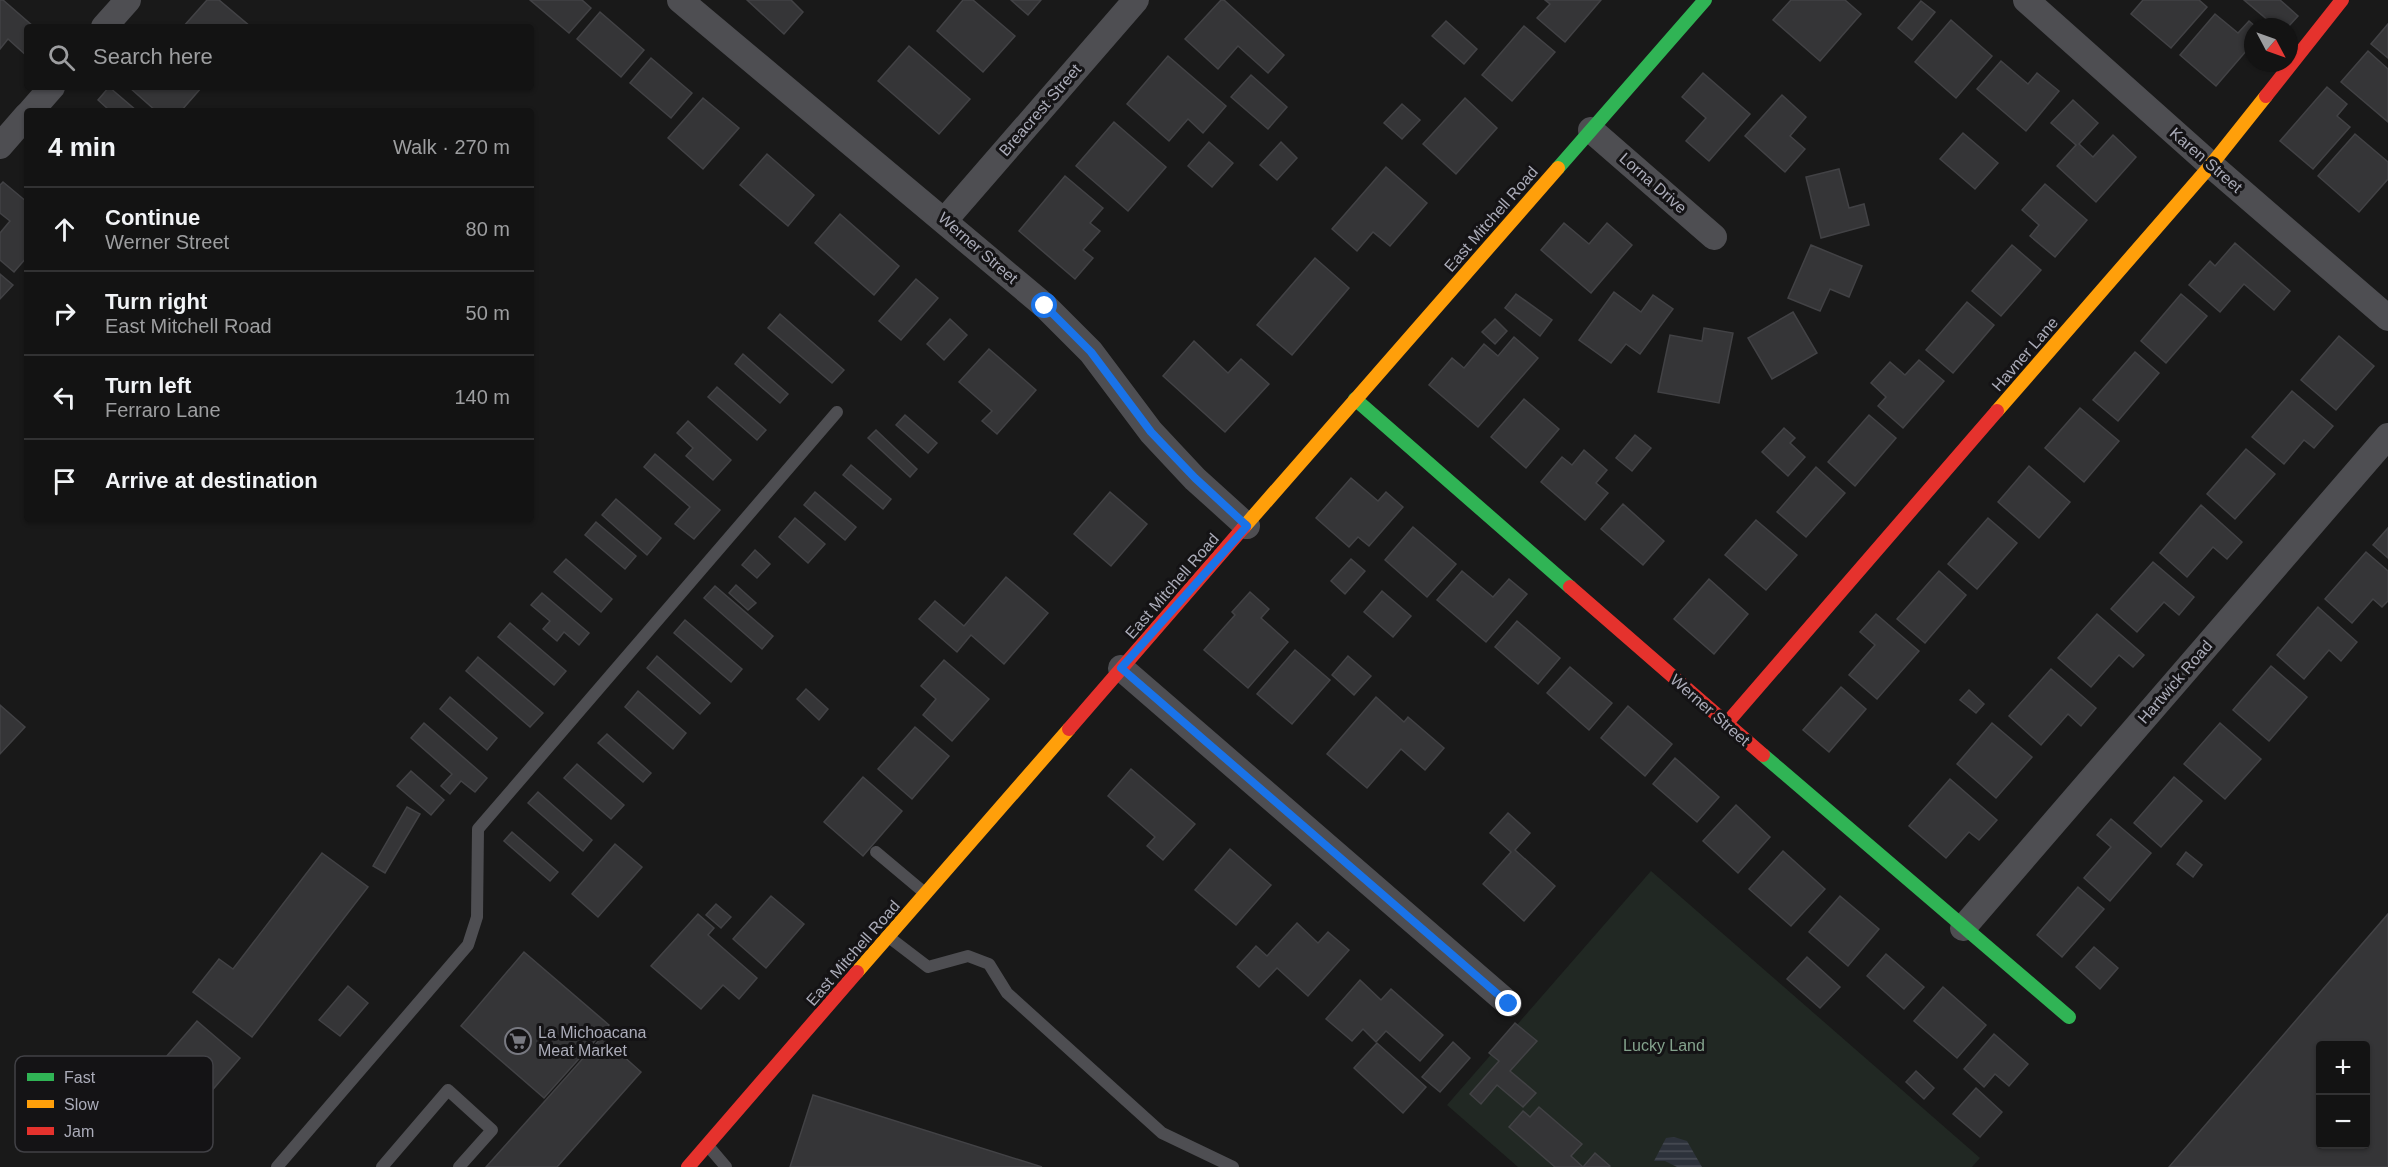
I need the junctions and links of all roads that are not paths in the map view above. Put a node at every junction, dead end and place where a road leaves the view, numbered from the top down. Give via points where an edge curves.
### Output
1 (128, 0) edge
2 (680, 0) edge
3 (1136, 0) edge
4 (1706, 0) edge
5 (2025, 0) edge
6 (2342, 0) edge
7 (107, 24) edge
8 (49, 90) edge
9 (34, 108) edge
10 (24, 118) edge
11 (1591, 129) junction
12 (0, 146) edge
13 (2211, 165) junction
14 (945, 220) junction
15 (1714, 237) dead end
16 (2388, 318) edge
17 (1355, 399) junction
18 (837, 412) dead end
19 (2388, 436) edge
20 (1247, 526) junction
21 (1121, 668) junction
22 (1725, 724) junction
23 (876, 852) dead end
24 (927, 894) junction
25 (1963, 928) junction
26 (889, 937) junction
27 (1509, 1004) dead end
28 (2069, 1017) dead end
29 (707, 1145) junction
30 (277, 1167) edge
31 (382, 1167) edge
32 (459, 1167) edge
33 (688, 1167) edge
34 (726, 1167) edge
35 (1233, 1167) edge

1 - 7 street
2 - 14 street, Werner Street
3 - 14 street, Breacrest Street
4 - 11 street, East Mitchell Road
5 - 13 street, Karen Street
6 - 13 street, Havner Lane
8 - 9 street
10 - 12 street
11 - 15 street, Lorna Drive
11 - 17 street, East Mitchell Road
13 - 16 street, Karen Street
13 - 22 street, Havner Lane
14 - 20 street, Werner Street via 1045,306 1091,352 1151,432
17 - 20 street, East Mitchell Road
17 - 22 street, Werner Street
18 - 30 lane via 478,829 477,917 468,945
19 - 25 street, Hartwick Road
20 - 21 street, East Mitchell Road
21 - 24 street, East Mitchell Road
21 - 27 street
22 - 25 street, Werner Street
23 - 24 lane
24 - 26 street, East Mitchell Road
25 - 28 street, Werner Street
26 - 29 street, East Mitchell Road
26 - 35 lane via 928,967 968,956 989,964 1006,993 1162,1133
29 - 33 street, East Mitchell Road
29 - 34 lane
31 - 32 lane via 448,1090 492,1130

